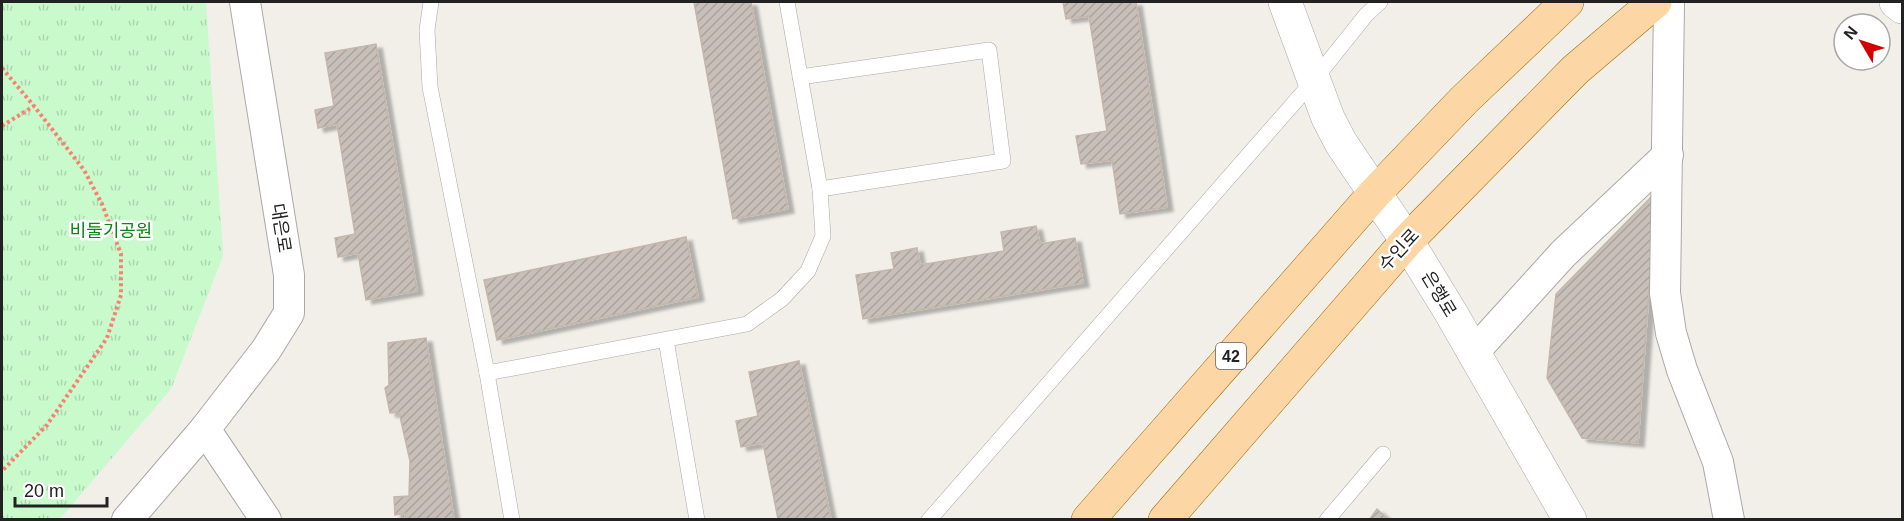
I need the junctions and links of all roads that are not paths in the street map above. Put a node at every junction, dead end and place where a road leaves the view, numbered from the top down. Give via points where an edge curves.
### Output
1 (245, 2) edge
2 (431, 2) edge
3 (787, 2) edge
4 (1285, 2) edge
5 (1380, 2) edge
6 (1567, 2) edge
7 (1655, 2) edge
8 (1669, 2) edge
9 (1896, 2) edge
10 (1902, 7) edge
11 (800, 77) junction
12 (1314, 80) junction
13 (1668, 155) junction
14 (820, 189) junction
15 (1375, 193) junction
16 (1407, 241) junction
17 (666, 339) junction
18 (1474, 352) junction
19 (488, 373) junction
20 (205, 429) junction
21 (1383, 454) dead end
22 (127, 519) edge
23 (266, 519) edge
24 (512, 519) edge
25 (697, 519) edge
26 (929, 519) edge
27 (1088, 519) edge
28 (1165, 519) edge
29 (1327, 519) edge
30 (1569, 519) edge
31 (1729, 519) edge

1 - 20 street, 대은로 via 289,275 289,313 266,351
2 - 19 lane via 427,30 430,87
3 - 11 lane
4 - 12 street, 은행로
5 - 12 lane
6 - 15 main road, 42 via 1464,100
7 - 16 main road, 수인로 via 1575,70
8 - 13 street
9 - 10 street
11 - 14 lane
11 - 14 lane via 988,50 1003,161
12 - 15 street, 은행로 via 1328,118
12 - 26 lane
13 - 18 street via 1563,254
13 - 31 street via 1665,293 1671,333 1718,462
14 - 17 lane via 823,236 808,271 782,299 747,324
15 - 16 street, 은행로
15 - 27 main road, 42
16 - 18 street, 은행로
16 - 28 main road, 수인로
17 - 19 lane
17 - 25 lane
18 - 30 street, 은행로
19 - 24 lane
20 - 22 street, 대은로
20 - 23 street
21 - 29 lane

